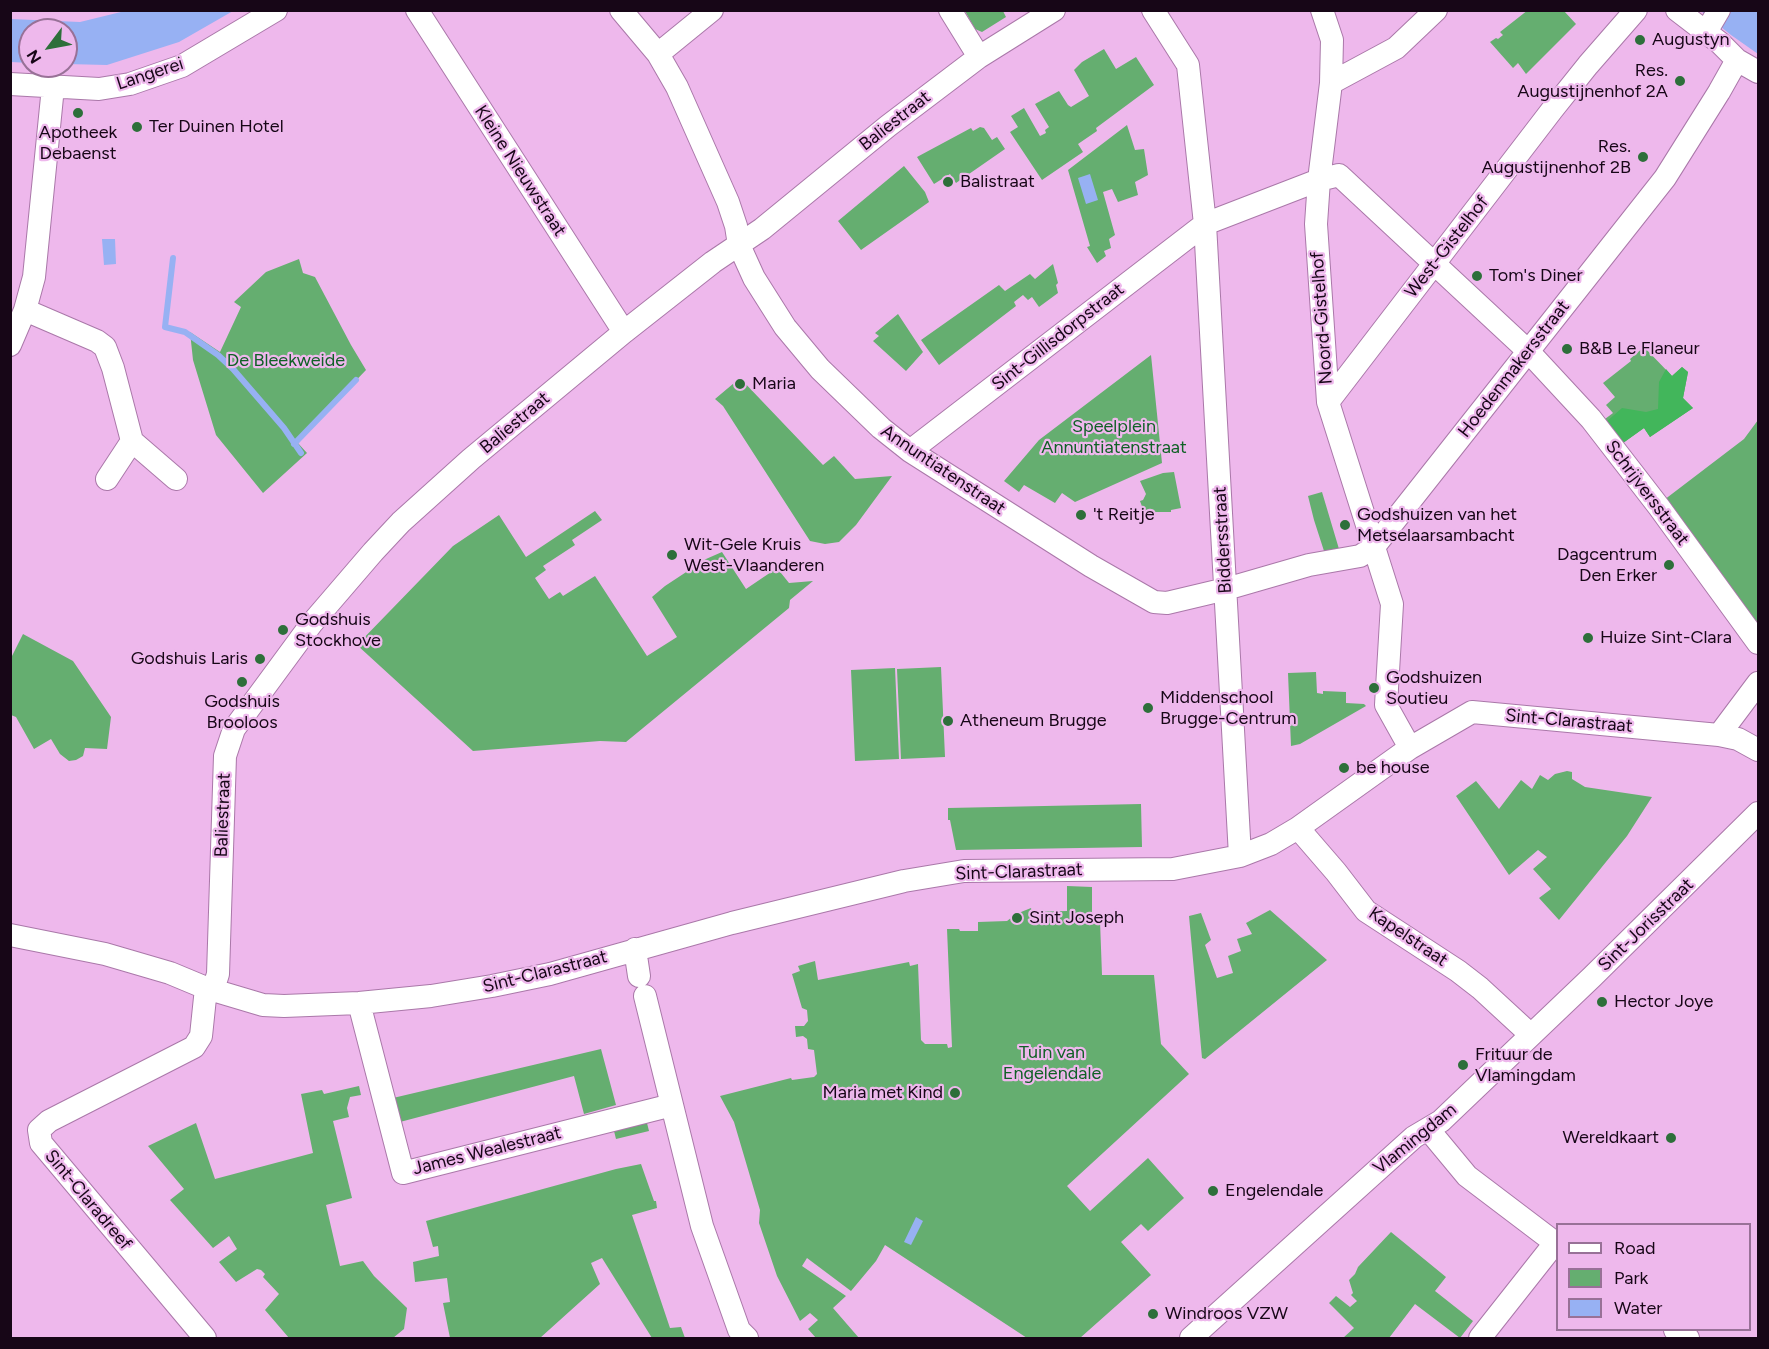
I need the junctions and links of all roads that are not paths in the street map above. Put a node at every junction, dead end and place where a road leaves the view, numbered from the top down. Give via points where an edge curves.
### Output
1 (276, 10) edge
2 (417, 10) edge
3 (621, 10) edge
4 (711, 10) edge
5 (950, 10) edge
6 (1054, 10) edge
7 (1153, 10) edge
8 (1322, 10) edge
9 (1436, 10) edge
10 (1636, 10) edge
11 (1677, 10) edge
12 (1712, 21) edge
13 (658, 54) junction
14 (979, 57) junction
15 (1737, 60) junction
16 (1758, 72) edge
17 (1331, 82) junction
18 (10, 84) edge
19 (53, 87) junction
20 (1319, 180) junction
21 (1205, 224) junction
22 (739, 246) junction
23 (1434, 263) junction
24 (25, 310) junction
25 (624, 332) junction
26 (10, 345) edge
27 (1527, 350) junction
28 (1328, 402) junction
29 (132, 441) junction
30 (910, 451) junction
31 (107, 479) dead end
32 (176, 479) dead end
33 (1373, 548) junction
34 (1226, 589) junction
35 (1758, 644) edge
36 (1758, 683) edge
37 (1719, 735) junction
38 (1410, 748) junction
39 (1758, 750) edge
40 (1758, 813) edge
41 (1298, 828) junction
42 (1240, 856) junction
43 (10, 935) edge
44 (635, 950) junction
45 (209, 989) junction
46 (359, 1003) junction
47 (1531, 1035) junction
48 (672, 1105) junction
49 (1428, 1129) junction
50 (1556, 1244) edge
51 (205, 1338) edge
52 (747, 1338) edge
53 (1191, 1338) edge
54 (1480, 1338) edge

1 - 19 street, Langerei via 182,66 153,77 113,88
2 - 25 street, Kleine Nieuwstraat
3 - 13 street, Annuntiatenstraat
4 - 13 street
5 - 14 street
6 - 14 street, Baliestraat
7 - 21 street, Biddersstraat via 1188,66
8 - 17 street, Noord-Gistelhof via 1332,40
9 - 17 street via 1396,48
10 - 23 street, West-Gistelhof via 1588,65
11 - 12 street
12 - 15 street
13 - 22 street, Annuntiatenstraat via 677,87 728,202
14 - 22 street, Baliestraat
15 - 16 street
15 - 27 street, Hoedenmakersstraat via 1665,178
17 - 20 street, Noord-Gistelhof
18 - 19 street, Langerei
19 - 24 street via 34,277
20 - 21 street, Sint-Gillisdorpstraat
20 - 23 street, Schrijversstraat via 1339,175
20 - 28 street, Noord-Gistelhof via 1316,224
21 - 30 street, Sint-Gillisdorpstraat
21 - 34 street, Biddersstraat
22 - 25 street, Baliestraat
22 - 30 street, Annuntiatenstraat via 769,303 801,348 852,402
23 - 27 street, Schrijversstraat
23 - 28 street, West-Gistelhof
24 - 26 street
24 - 29 street via 105,347
25 - 45 street, Baliestraat via 471,459 386,537 312,623 234,729 225,756 218,974
27 - 33 street, Hoedenmakersstraat
27 - 35 street, Schrijversstraat via 1591,419
28 - 33 street, Noord-Gistelhof
29 - 31 street
29 - 32 street
30 - 34 street, Annuntiatenstraat via 1154,602 1167,603
33 - 34 street via 1360,556 1309,565
33 - 38 street, Noord-Gistelhof via 1392,604 1386,705
34 - 42 street, Biddersstraat
36 - 37 street
37 - 38 street, Sint-Clarastraat via 1472,712
37 - 39 street, Sint-Clarastraat via 1738,739
38 - 41 street, Sint-Clarastraat
40 - 47 street, Sint-Jorisstraat
41 - 42 street, Sint-Clarastraat
41 - 47 street, Kapelstraat via 1366,911 1466,977
42 - 44 street, Sint-Clarastraat via 1173,869 964,871 904,881
43 - 45 street, Sint-Clarastraat via 105,954
44 - 46 street, Sint-Clarastraat via 492,986
44 - 48 street
45 - 46 street, Sint-Clarastraat via 263,1005
45 - 51 street, Sint-Claradreef via 201,1036 194,1047 49,1121 39,1130 41,1143
46 - 48 street, James Wealestraat via 403,1173
47 - 49 street, Vlamingdam
48 - 52 street via 702,1226 739,1330
49 - 50 street via 1467,1176
49 - 53 street, Vlamingdam via 1414,1137
50 - 54 street

